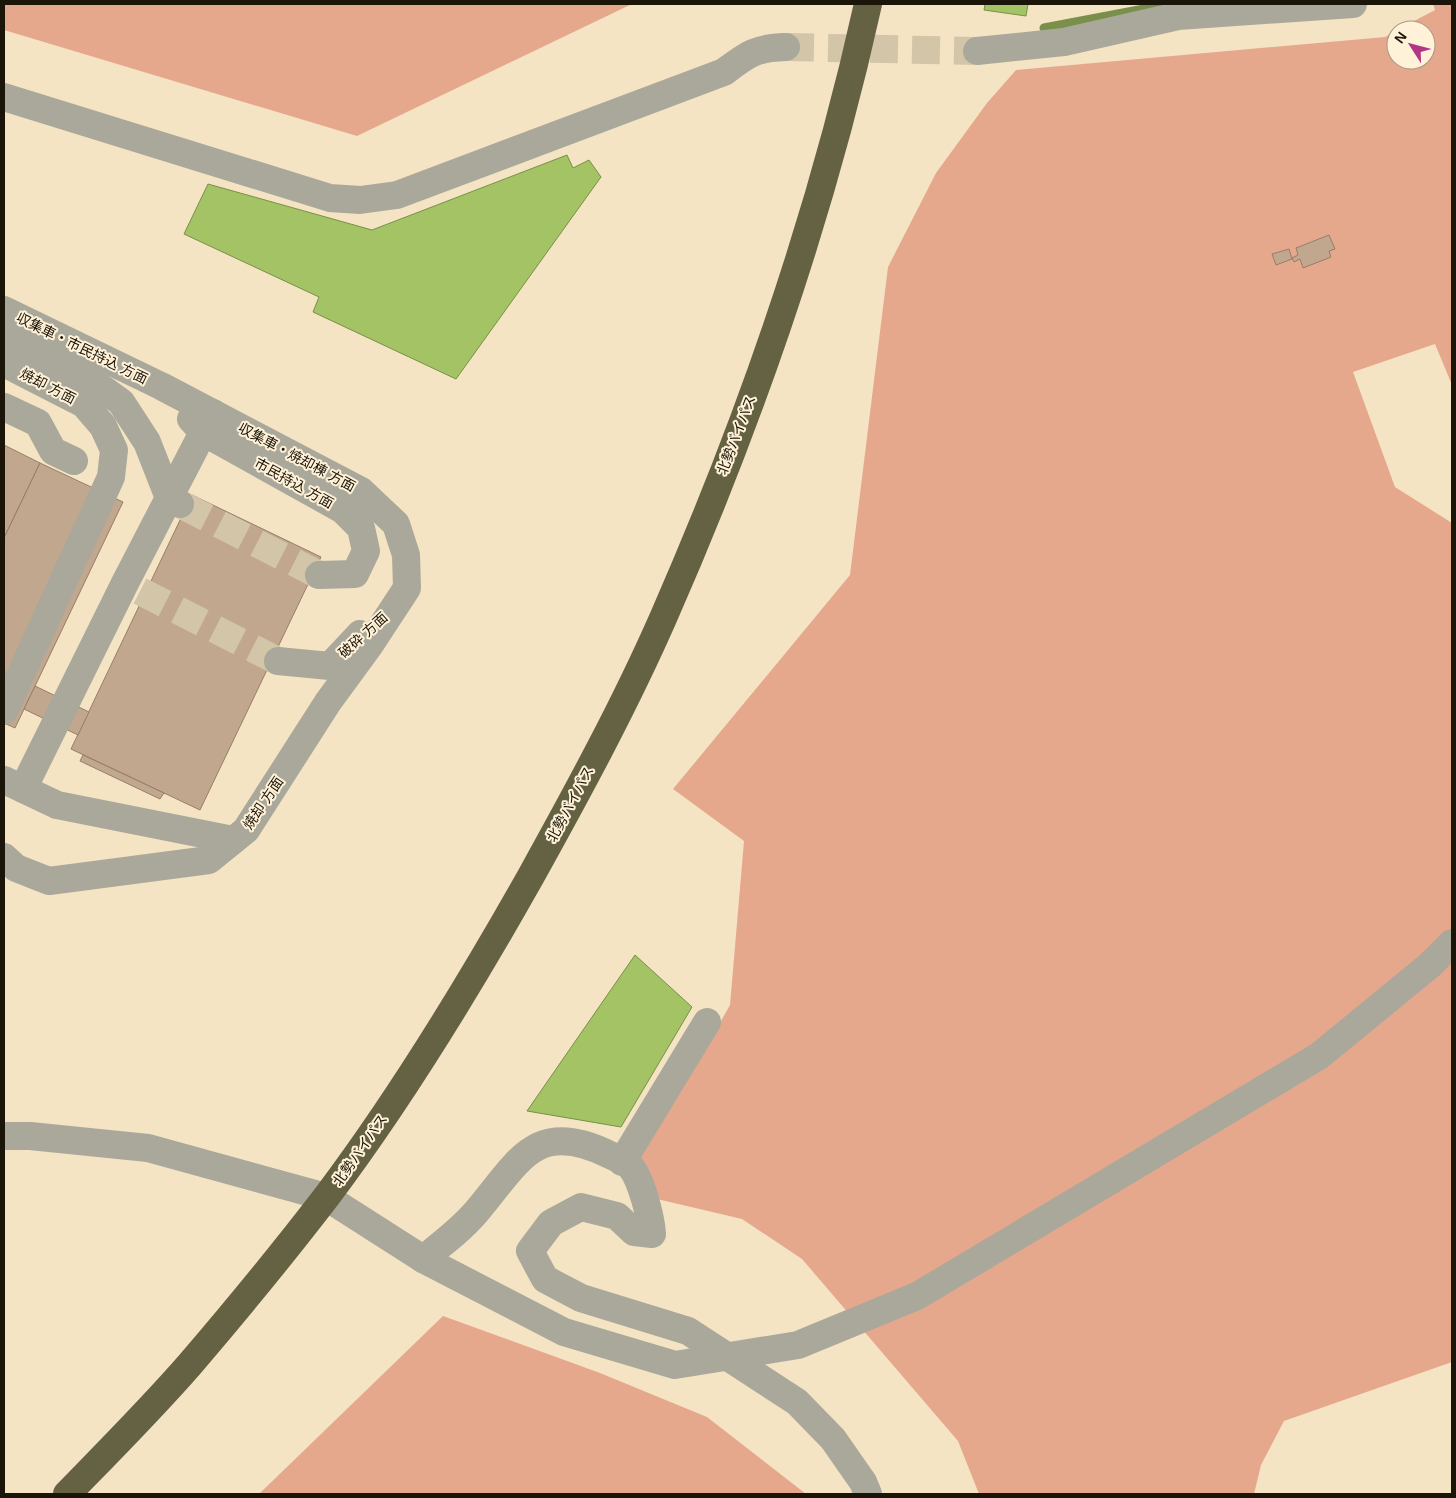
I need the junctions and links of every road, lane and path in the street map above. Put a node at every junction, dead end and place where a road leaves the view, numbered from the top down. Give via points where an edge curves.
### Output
1 (868, 4) edge
2 (1352, 4) edge
3 (786, 47) tunnel mouth
4 (977, 51) tunnel mouth
5 (4, 97) edge
6 (4, 310) edge
7 (4, 333) edge
8 (4, 363) edge
9 (161, 386) joint
10 (4, 408) edge
11 (208, 423) junction
12 (74, 461) dead end
13 (176, 501) junction
14 (319, 575) tunnel mouth
15 (391, 610) junction
16 (278, 661) tunnel mouth
17 (4, 711) edge
18 (13, 785) edge
19 (233, 840) junction
20 (4, 857) edge
21 (1452, 943) edge
22 (707, 1022) dead end
23 (4, 1136) edge
24 (622, 1162) junction
25 (326, 1197) junction
26 (423, 1259) junction
27 (728, 1356) junction
28 (67, 1494) edge
29 (868, 1494) edge

1 - 25 highway, 北勢バイパス via 848,97 796,270 733,444 664,618 578,791 478,971 376,1128
2 - 4 street via 1178,16 1064,42
3 - 5 street via 763,47 724,72 397,195 360,200 330,198
6 - 9 street, 収集車・市民持込 方面
7 - 13 street via 78,371 121,402 147,442
8 - 17 street, 焼却 方面 via 84,404 103,426 114,450 111,476
9 - 11 street, 収集車・焼却棟 方面
10 - 12 street via 38,423 53,451
11 - 13 street
11 - 14 street, 市民持込 方面 via 343,510 361,528 366,551 355,574
11 - 15 street, 収集車・焼却棟 方面 via 362,491 396,524 406,555 407,588
13 - 18 street via 133,587
15 - 16 street, 破砕 方面 via 361,633 330,666
15 - 19 street, 焼却 方面 via 246,830
18 - 19 street via 57,806
19 - 20 street, 焼却 方面 via 209,860 49,881 16,868
21 - 27 street via 1430,965 1319,1056 917,1296 798,1345
22 - 24 street
23 - 25 street via 148,1148
24 - 26 street via 588,1146 558,1141 542,1145 518,1160 465,1224
24 - 27 street via 630,1166 646,1202 652,1234 634,1232 617,1216 582,1207 550,1223 530,1251 545,1279 581,1298 688,1331
25 - 26 street
25 - 28 highway, 北勢バイパス via 190,1365
26 - 27 street via 564,1332 675,1365
27 - 29 street via 797,1402 833,1439

